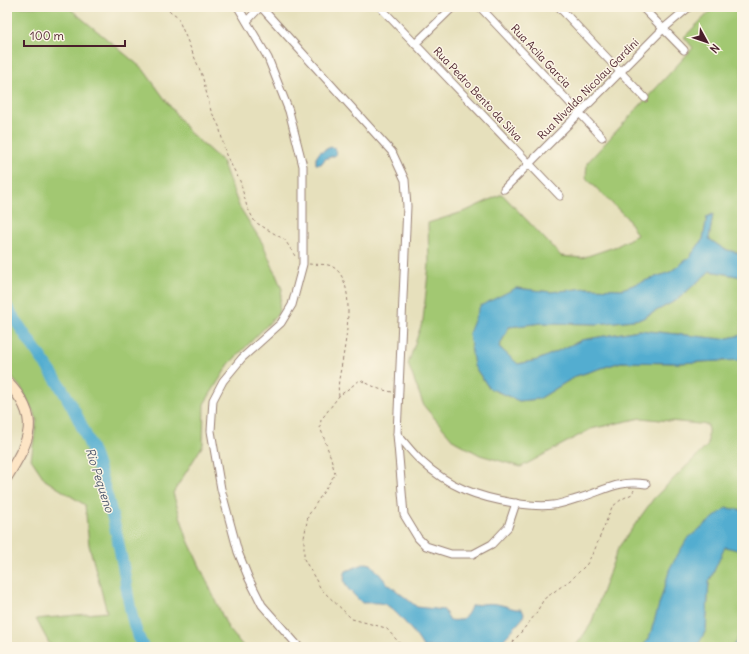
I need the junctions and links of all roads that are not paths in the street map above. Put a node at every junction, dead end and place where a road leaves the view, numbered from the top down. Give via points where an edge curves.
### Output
1 (238, 7) edge
2 (261, 7) edge
3 (380, 7) edge
4 (453, 7) edge
5 (480, 7) edge
6 (559, 7) edge
7 (642, 7) edge
8 (689, 7) edge
9 (246, 21) junction
10 (663, 29) junction
11 (415, 44) junction
12 (684, 50) dead end
13 (620, 72) junction
14 (644, 98) dead end
15 (580, 113) junction
16 (602, 137) dead end
17 (529, 164) junction
18 (504, 189) dead end
19 (560, 196) dead end
20 (7, 382) edge
21 (397, 434) junction
22 (7, 477) edge
23 (646, 484) dead end
24 (516, 504) junction
25 (299, 647) edge

1 - 9 street
2 - 9 street
2 - 21 street via 392,152 401,170 407,206
3 - 11 street, Rua Pedro Bento da Silva
4 - 11 street
5 - 15 street, Rua Acila Garcia
6 - 13 street
7 - 10 street
8 - 10 street, Rua Nivaldo Nicolau Gardini
9 - 25 street via 268,58 287,104 304,166 303,264 292,305 281,322 242,358 223,381 213,400 211,431 221,489 238,552 262,605
10 - 12 street
10 - 13 street, Rua Nivaldo Nicolau Gardini
11 - 17 street, Rua Pedro Bento da Silva
13 - 14 street
13 - 15 street, Rua Nivaldo Nicolau Gardini
15 - 16 street, Rua Acila Garcia
15 - 17 street, Rua Nivaldo Nicolau Gardini
17 - 18 street, Rua Nivaldo Nicolau Gardini
17 - 19 street, Rua Pedro Bento da Silva
20 - 22 main road via 21,396 28,414 29,432 23,450
21 - 24 street via 421,461 449,483 478,496
21 - 24 street via 404,515 426,546 451,554 473,554 492,544 508,527
23 - 24 street via 617,484 552,506

